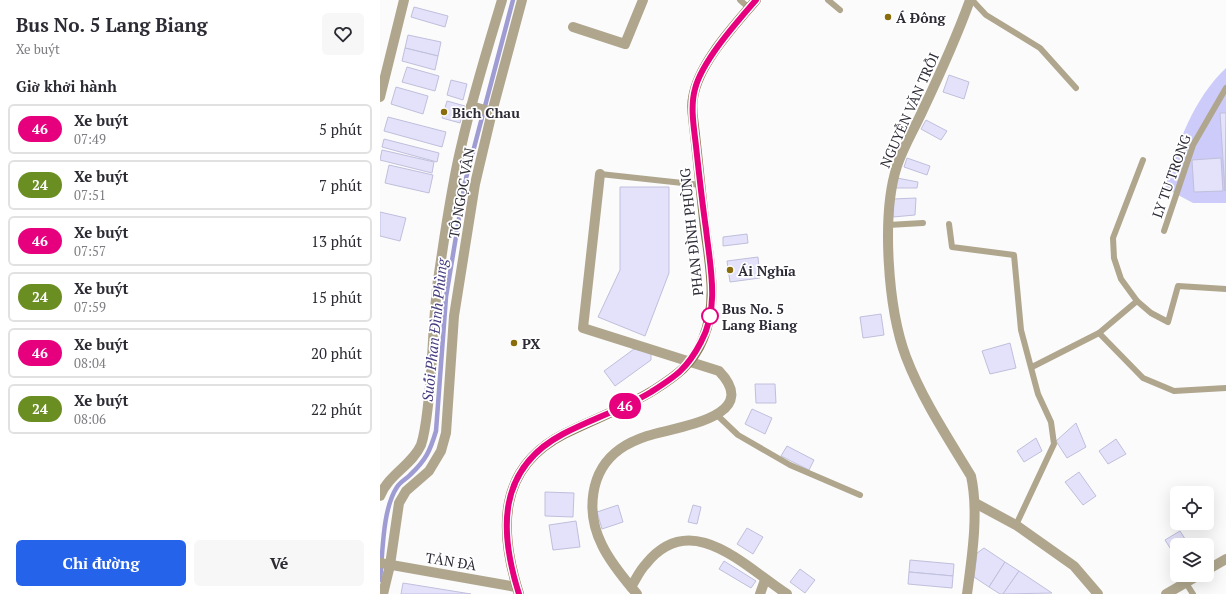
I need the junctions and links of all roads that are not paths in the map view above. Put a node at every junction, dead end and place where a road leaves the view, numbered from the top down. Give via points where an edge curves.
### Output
1 (404, 0) edge
2 (502, 0) edge
3 (522, 0) edge
4 (643, 0) edge
5 (740, 0) edge
6 (828, 0) edge
7 (971, 0) edge
8 (753, 4) edge
9 (840, 10) dead end
10 (573, 27) dead end
11 (1076, 88) dead end
12 (1226, 88) edge
13 (380, 97) edge
14 (473, 107) junction
15 (490, 112) junction
16 (1143, 160) dead end
17 (600, 174) joint
18 (700, 185) junction
19 (923, 223) dead end
20 (949, 224) dead end
21 (888, 225) junction
22 (1164, 231) dead end
23 (1226, 290) edge
24 (1137, 301) junction
25 (1099, 333) junction
26 (690, 363) junction
27 (1032, 367) junction
28 (1226, 388) edge
29 (717, 416) junction
30 (860, 495) dead end
31 (380, 496) edge
32 (975, 503) junction
33 (1016, 525) junction
34 (1226, 559) edge
35 (380, 563) edge
36 (390, 565) junction
37 (1214, 566) edge
38 (765, 580) junction
39 (1186, 583) joint
40 (518, 590) edge
41 (634, 590) edge
42 (383, 594) edge
43 (760, 594) edge
44 (787, 594) edge
45 (967, 594) edge
46 (1098, 594) edge
47 (1166, 594) edge
48 (1193, 594) edge

1 - 13 street
2 - 14 street, TÔ NGỌC VÂN
3 - 15 street, TÔ NGỌC VÂN
4 - 10 street via 625,44
5 - 8 lane
6 - 9 lane
7 - 11 lane via 986,15 1040,48
7 - 21 street, NGUYỄN VĂN TRỖI via 956,39 898,165 890,194
8 - 18 main road, PHAN ĐÌNH PHÙNG via 714,53 695,86 692,100
12 - 22 lane, LY TU TRONG via 1192,145
14 - 15 street
14 - 31 street, TÔ NGỌC VÂN via 452,188 438,278 432,367 422,439 411,460 395,474 383,488
15 - 36 street, TÔ NGỌC VÂN via 454,316 446,433 441,451 429,470 406,491 399,503
16 - 24 lane via 1112,238 1114,258 1121,279
17 - 18 lane
17 - 26 street via 583,328
18 - 26 main road, PHAN ĐÌNH PHÙNG via 713,284 711,314 703,339
19 - 21 lane
20 - 27 lane via 952,247 1014,255 1021,330
21 - 32 street, NGUYỄN VĂN TRỖI via 891,282 900,340 919,386 971,476
23 - 24 lane via 1178,286 1168,322 1151,313
24 - 25 lane
25 - 27 lane
25 - 28 lane via 1143,378 1174,390
26 - 29 street via 719,371 728,380 732,392 729,402
26 - 40 main road, PHAN ĐÌNH PHÙNG via 670,380 633,402 563,434 542,447 526,464 513,485 508,508 506,540
27 - 33 lane via 1038,394 1051,422 1054,444
29 - 30 lane via 738,435 790,465
29 - 41 street via 698,424 646,436 619,450 602,468 591,498 593,518 602,545
32 - 33 street
32 - 45 street, NGUYỄN VĂN TRỖI
33 - 46 street via 1074,566
34 - 37 street
35 - 36 street, TẢN ĐÀ
36 - 40 street, TẢN ĐÀ
36 - 42 street, TÔ NGỌC VÂN
38 - 41 street via 715,546 699,540 685,539 669,544 646,564
38 - 43 street
38 - 44 street
39 - 47 street
39 - 48 lane

